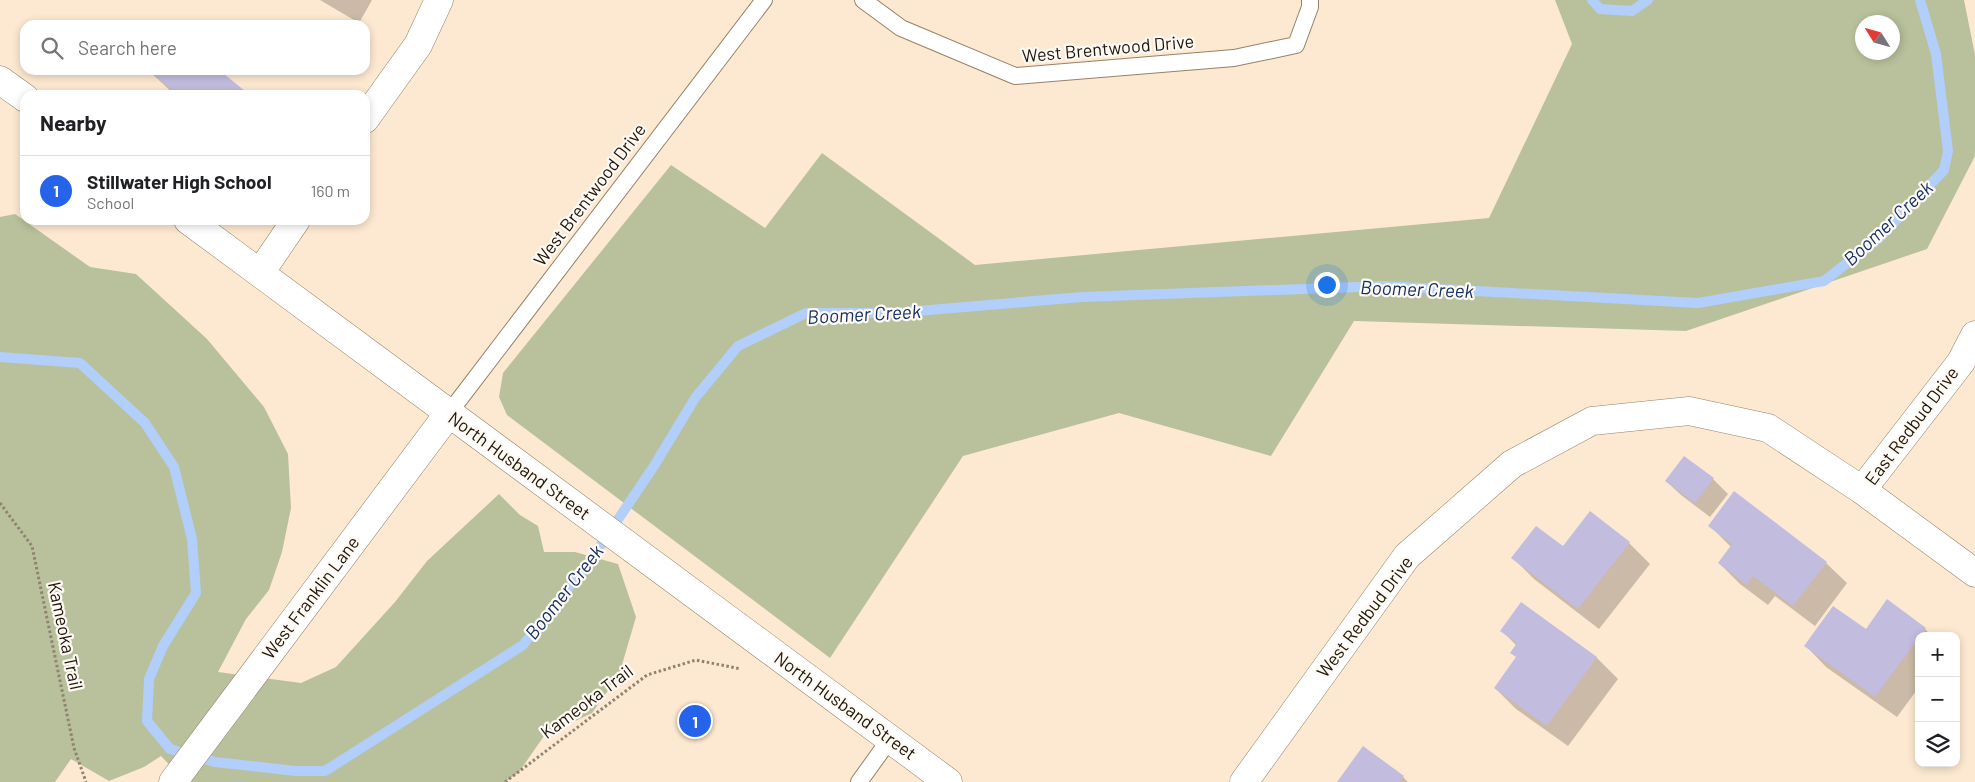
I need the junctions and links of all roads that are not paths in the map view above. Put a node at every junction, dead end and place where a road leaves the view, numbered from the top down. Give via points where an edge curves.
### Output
1 (439, 0) edge
2 (764, 0) edge
3 (863, 0) edge
4 (1310, 0) edge
5 (0, 80) edge
6 (20, 94) edge
7 (370, 113) edge
8 (195, 225) edge
9 (293, 225) edge
10 (260, 273) junction
11 (1975, 335) edge
12 (448, 413) junction
13 (1862, 490) junction
14 (1975, 573) edge
15 (890, 740) junction
16 (176, 778) edge
17 (858, 782) edge
18 (948, 782) edge
19 (1244, 782) edge

1 - 7 street via 418,45
2 - 12 lane, West Brentwood Drive
3 - 4 lane, West Brentwood Drive via 901,28 1015,76 1234,58 1296,45
5 - 6 street
8 - 10 street, North Husband Street
9 - 10 street
10 - 12 street, North Husband Street
11 - 13 street, East Redbud Drive via 1960,362
12 - 15 street, North Husband Street
12 - 16 street, West Franklin Lane
13 - 14 street, West Redbud Drive
13 - 19 street, West Redbud Drive via 1768,428 1688,411 1592,421 1512,464 1408,556
15 - 17 lane
15 - 18 street, North Husband Street

